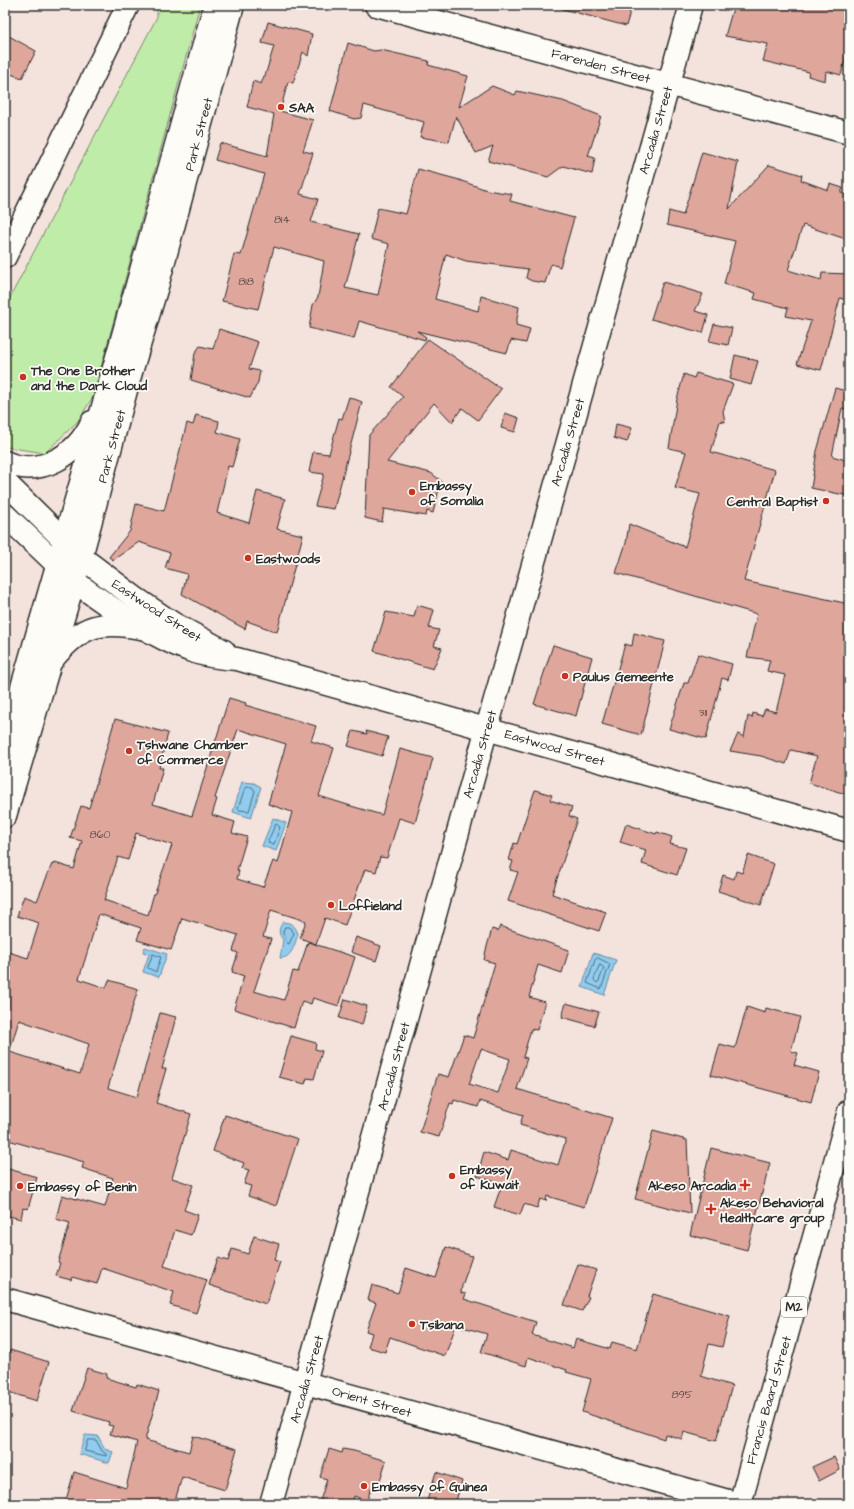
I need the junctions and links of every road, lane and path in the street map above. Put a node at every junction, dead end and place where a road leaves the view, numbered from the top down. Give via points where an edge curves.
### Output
1 (128, 5) edge
2 (215, 5) edge
3 (233, 5) edge
4 (376, 5) edge
5 (691, 5) edge
6 (669, 83) junction
7 (849, 133) edge
8 (5, 258) edge
9 (110, 382) junction
10 (5, 462) edge
11 (5, 482) edge
12 (5, 515) edge
13 (64, 542) junction
14 (81, 557) junction
15 (56, 564) junction
16 (74, 581) junction
17 (147, 629) junction
18 (237, 659) junction
19 (48, 666) junction
20 (486, 728) junction
21 (5, 746) edge
22 (5, 816) edge
23 (849, 831) edge
24 (849, 1111) edge
25 (5, 1299) edge
26 (306, 1382) junction
27 (271, 1504) edge
28 (739, 1504) edge

1 - 8 street
2 - 9 street, Park Street
3 - 14 street, Park Street
4 - 6 street, Farenden Street
5 - 6 street, Arcadia Street
6 - 7 street, Farenden Street
6 - 20 street, Arcadia Street
9 - 10 street via 91,425 79,443 62,458 42,466 25,467
9 - 13 street, Park Street
11 - 13 street, Eastwood Street
12 - 15 street, Eastwood Street
13 - 14 street, Eastwood Street
13 - 15 street, Park Street
14 - 16 street, Park Street
14 - 18 street, Eastwood Street via 174,624
15 - 16 street, Eastwood Street
15 - 21 street, Park Street via 31,661
16 - 17 street, Eastwood Street
16 - 19 street, Park Street
17 - 18 street, Eastwood Street via 189,650
17 - 19 street via 125,624 92,627 67,642
18 - 20 street, Eastwood Street
19 - 22 street, Park Street
20 - 23 street, Eastwood Street
20 - 26 street, Arcadia Street
24 - 28 street, Francis Baard Street / M2
25 - 26 street, Orient Street
26 - 27 street, Arcadia Street
26 - 28 street, Orient Street

